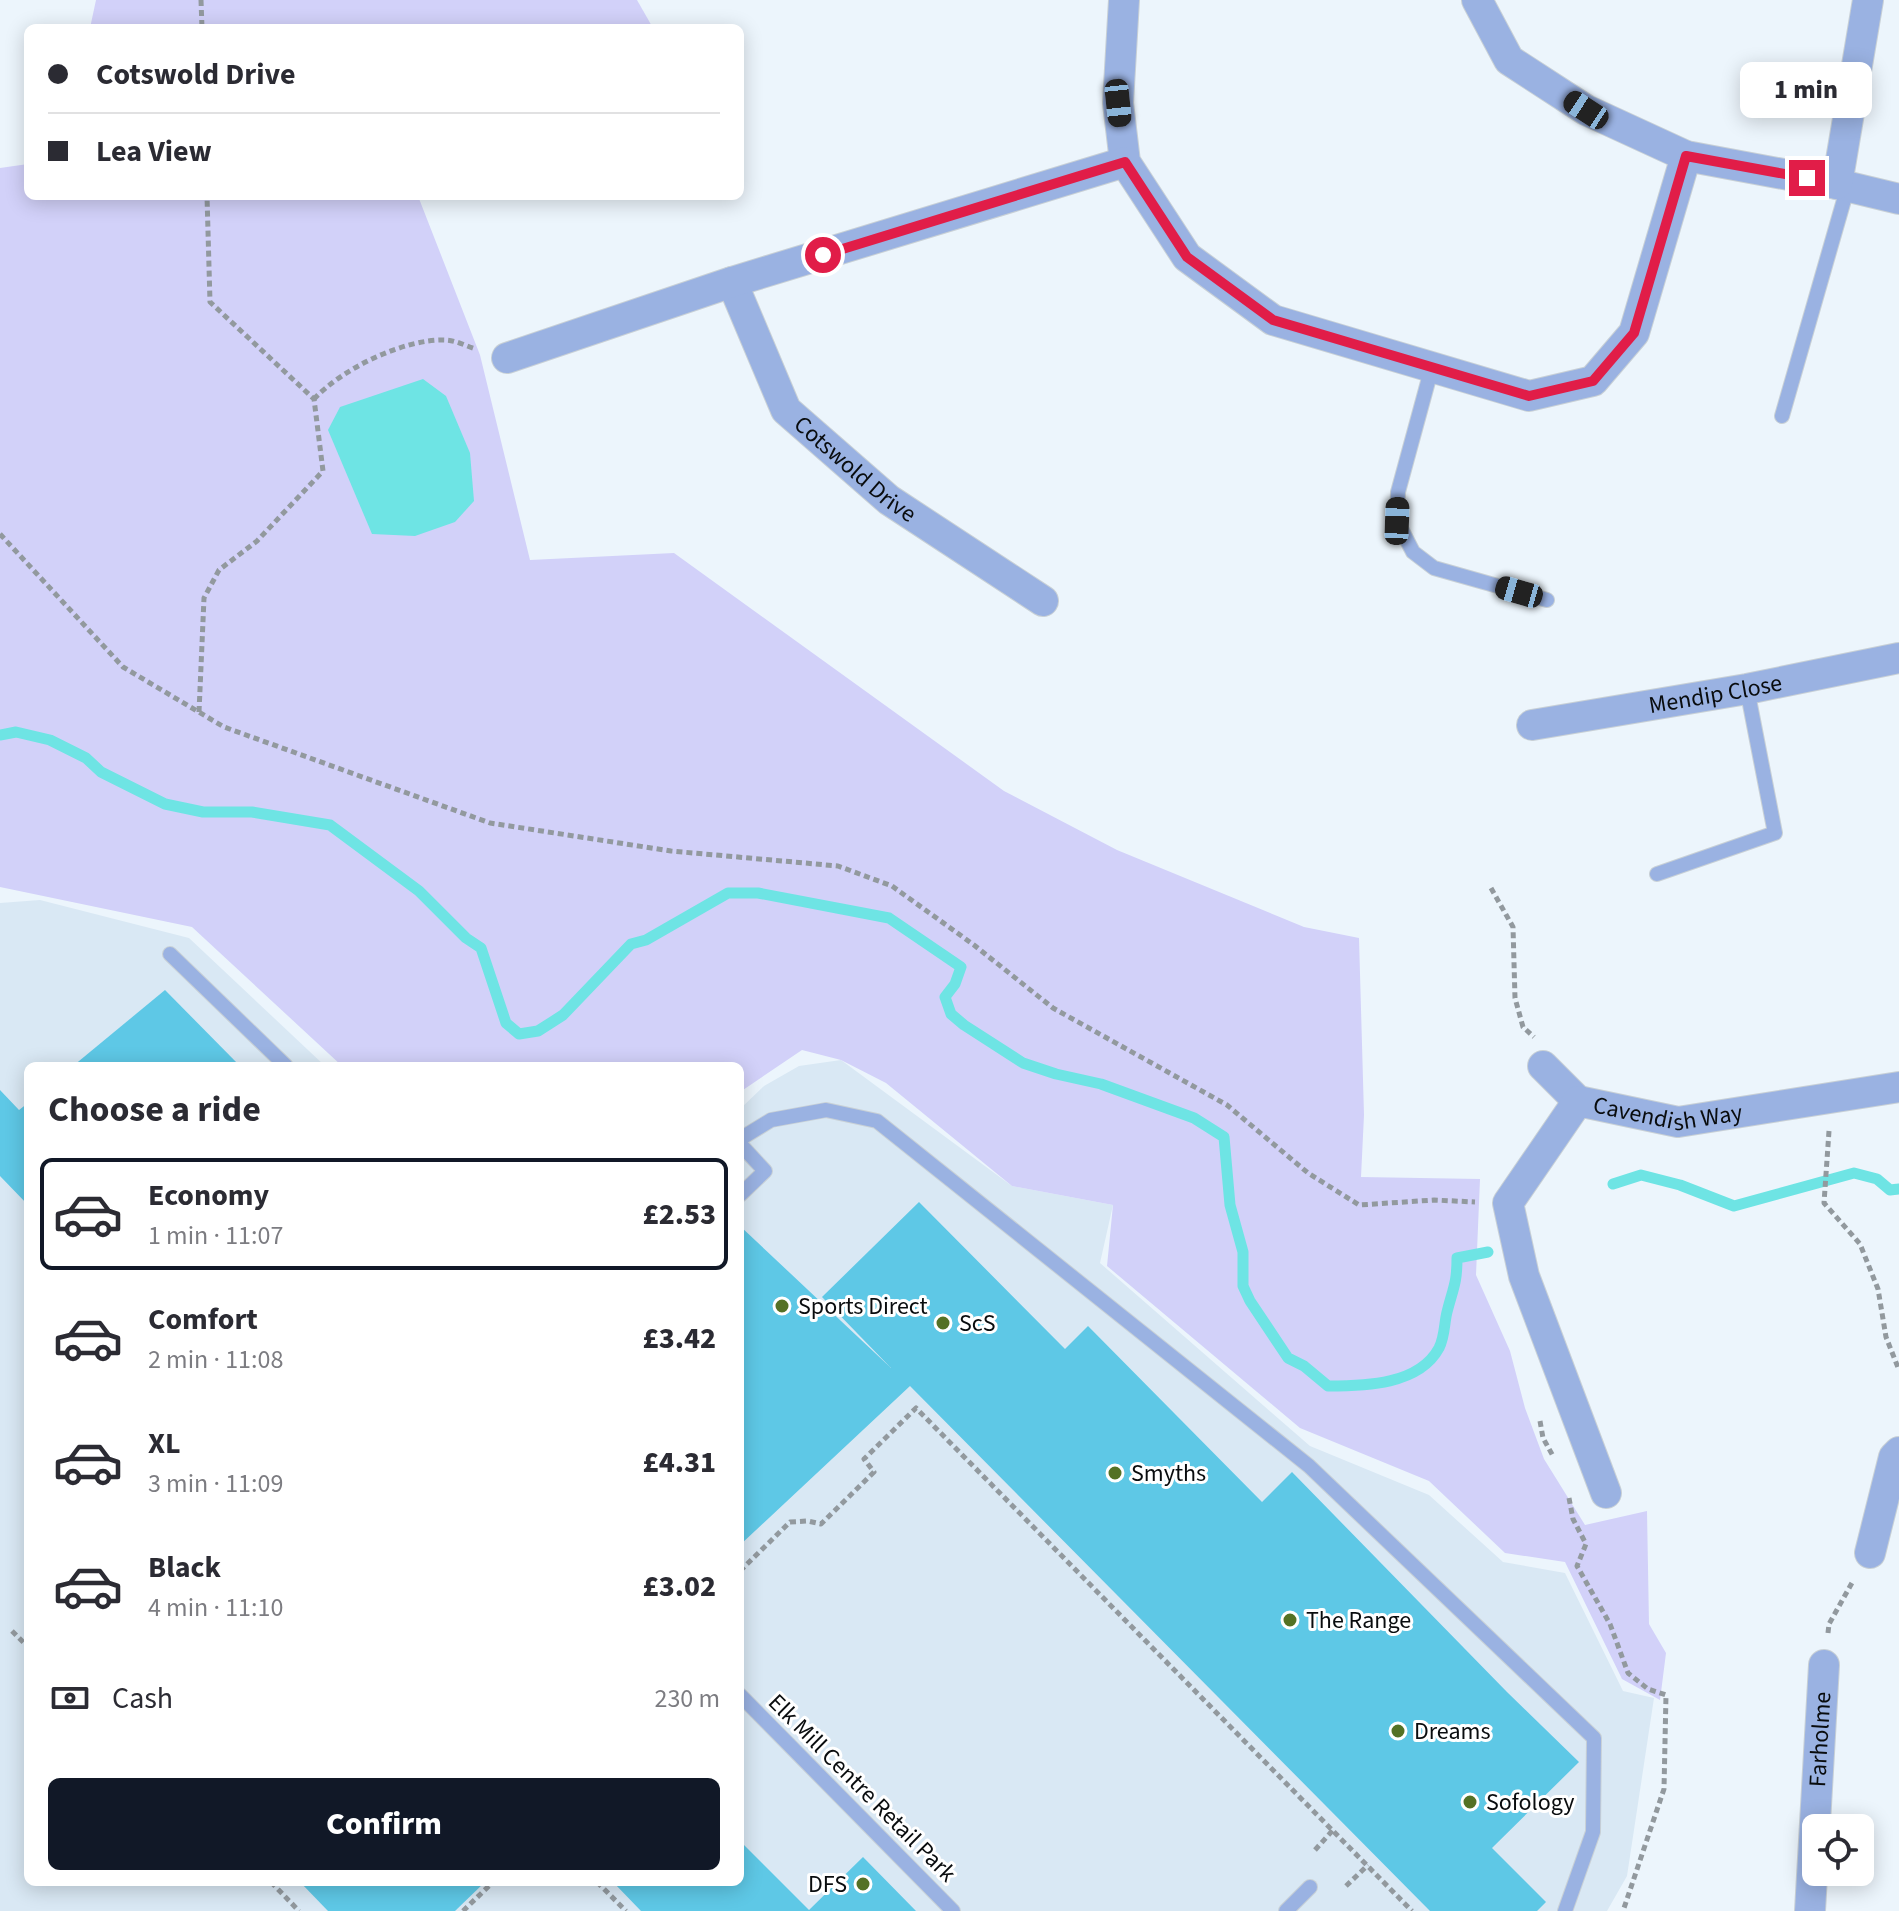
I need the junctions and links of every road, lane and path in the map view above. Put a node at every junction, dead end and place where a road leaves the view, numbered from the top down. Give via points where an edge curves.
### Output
1 (201, 0) edge
2 (1124, 0) edge
3 (1477, 0) edge
4 (1868, 0) edge
5 (202, 24) edge
6 (1686, 156) junction
7 (1125, 162) junction
8 (1842, 185) junction
9 (1899, 199) edge
10 (207, 200) edge
11 (732, 282) junction
12 (507, 358) joint
13 (1432, 367) junction
14 (314, 399) junction
15 (1782, 416) dead end
16 (0, 534) edge
17 (1547, 600) dead end
18 (1043, 601) dead end
19 (1899, 658) edge
20 (1747, 689) junction
21 (199, 712) junction
22 (1532, 725) dead end
23 (1657, 874) dead end
24 (1491, 888) dead end
25 (170, 954) dead end
26 (282, 1062) edge
27 (1543, 1066) joint
28 (1899, 1087) edge
29 (1578, 1101) junction
30 (744, 1139) edge
31 (744, 1147) edge
32 (1827, 1157) dead end
33 (744, 1191) edge
34 (1508, 1203) junction
35 (1899, 1370) edge
36 (1538, 1409) dead end
37 (1899, 1452) edge
38 (1558, 1464) dead end
39 (1568, 1491) dead end
40 (1606, 1493) dead end
41 (1870, 1553) joint
42 (744, 1567) edge
43 (12, 1631) dead end
44 (24, 1643) edge
45 (1824, 1665) joint
46 (744, 1699) edge
47 (1333, 1830) junction
48 (1315, 1850) dead end
49 (1368, 1865) junction
50 (275, 1886) edge
51 (489, 1886) edge
52 (601, 1886) edge
53 (1346, 1886) dead end
54 (1310, 1887) dead end
55 (299, 1911) edge
56 (463, 1911) edge
57 (626, 1911) edge
58 (953, 1911) edge
59 (1286, 1911) edge
60 (1412, 1911) edge
61 (1565, 1911) edge
62 (1623, 1911) edge
63 (1810, 1911) edge

1 - 5 path
2 - 7 street via 1118,103
3 - 6 street via 1509,60 1586,110
4 - 8 street
6 - 8 street
6 - 13 street via 1634,333 1593,381 1529,396
7 - 11 street
7 - 13 street via 1187,257 1273,320
8 - 9 street
8 - 15 lane
10 - 14 path via 210,302
11 - 12 street
11 - 18 street, Cotswold Drive via 786,410 889,500
12 - 14 path via 446,340 402,347 328,383
13 - 17 lane via 1398,492 1397,521 1413,552 1434,568
14 - 21 path via 323,471 257,541 219,570 204,598
16 - 21 path via 123,667
19 - 20 street, Mendip Close
20 - 22 street, Mendip Close
20 - 23 lane via 1775,833
21 - 34 path via 224,727 490,823 671,851 838,866 892,886 1053,1008 1227,1105 1308,1173 1359,1205
24 - 27 path via 1513,927 1515,998 1523,1027 1543,1045
25 - 26 lane
27 - 29 street
28 - 29 street, Cavendish Way via 1678,1122
29 - 34 street, Cavendish Way
30 - 61 lane via 771,1120 826,1110 877,1121 1309,1466 1594,1738 1593,1832
31 - 33 lane via 765,1171
32 - 35 path via 1824,1203 1860,1244
34 - 40 street via 1524,1276
36 - 38 path via 1543,1438
37 - 41 street
39 - 62 path via 1573,1519 1586,1544 1577,1566 1610,1624 1628,1673 1666,1695 1664,1789
41 - 45 path via 1829,1624
42 - 47 path via 790,1522 821,1524 874,1472 864,1459 916,1408
43 - 44 path
45 - 63 street, Farholme
46 - 58 lane, Elk Mill Centre Retail Park
47 - 48 path
47 - 49 path
49 - 53 path
49 - 60 path
50 - 55 path
51 - 56 path
52 - 57 path
54 - 59 lane

